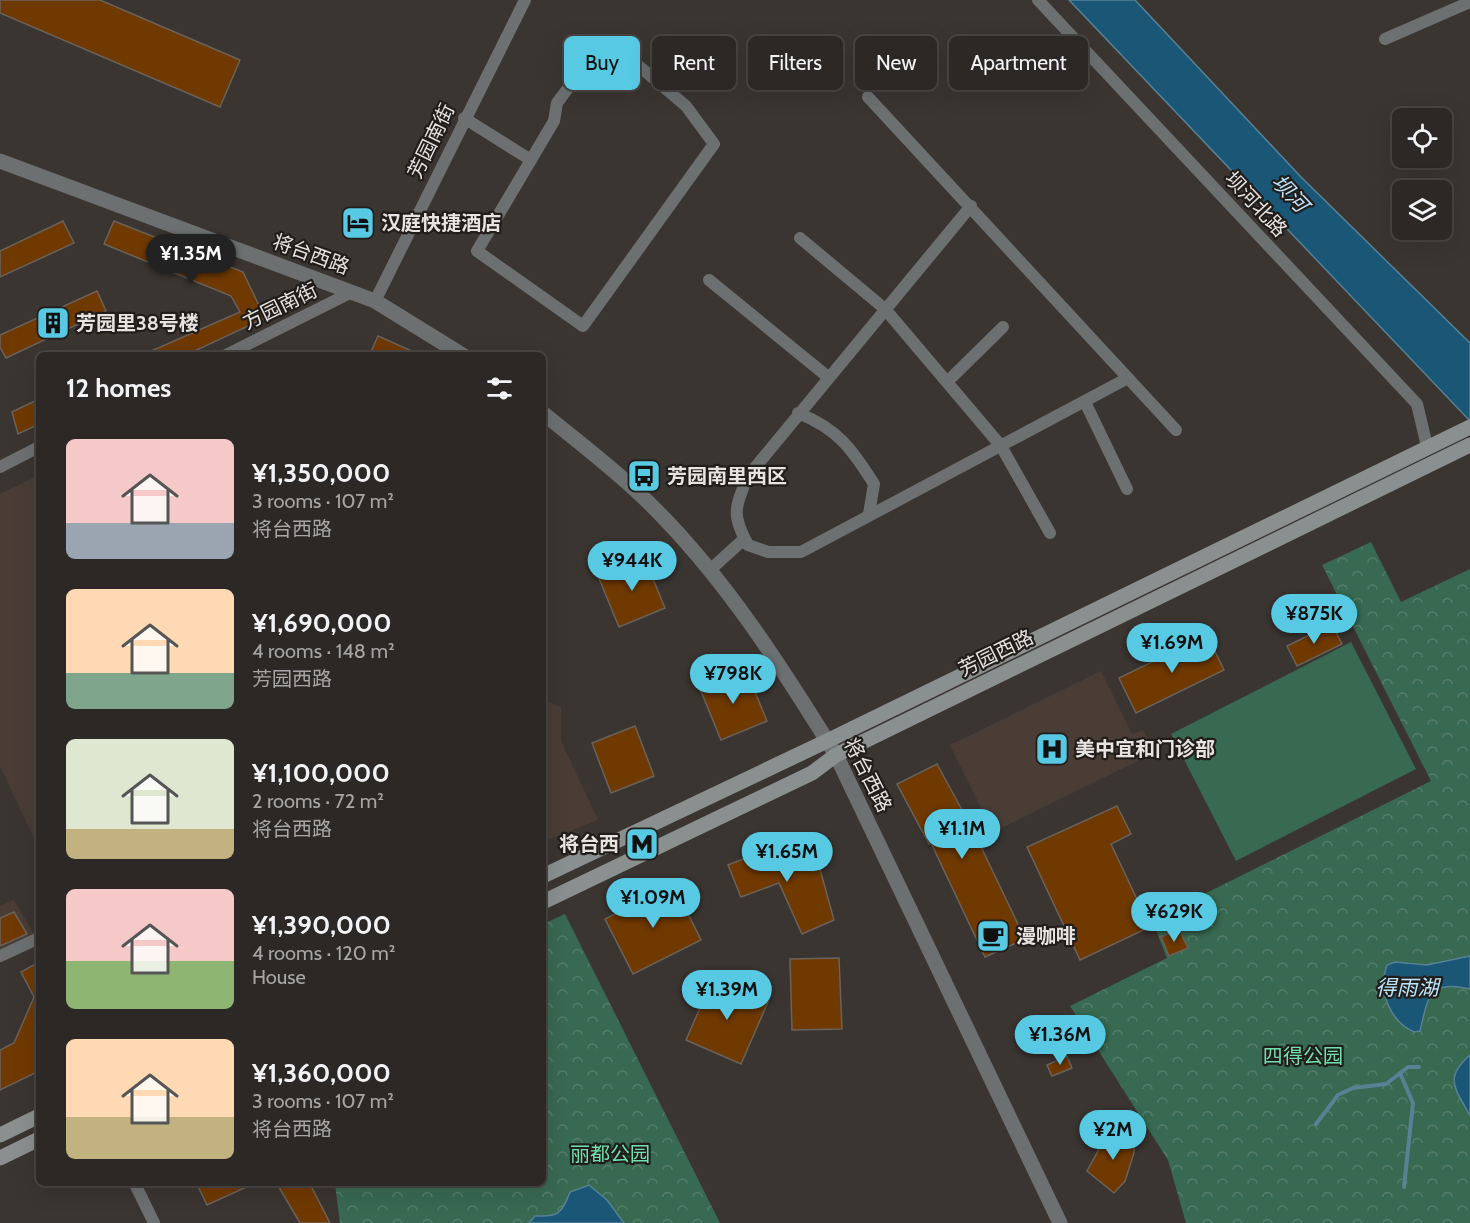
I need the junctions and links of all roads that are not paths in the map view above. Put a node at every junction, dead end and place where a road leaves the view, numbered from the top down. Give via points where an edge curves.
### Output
1 (525, 0) edge
2 (1038, 0) edge
3 (1470, 2) edge
4 (1385, 39) dead end
5 (868, 97) dead end
6 (464, 118) junction
7 (531, 160) junction
8 (0, 161) edge
9 (971, 206) junction
10 (800, 238) dead end
11 (709, 280) dead end
12 (352, 292) junction
13 (375, 301) junction
14 (885, 309) junction
15 (1003, 327) dead end
16 (232, 352) edge
17 (458, 352) edge
18 (828, 377) junction
19 (1128, 378) junction
20 (947, 382) junction
21 (1085, 402) junction
22 (798, 413) junction
23 (546, 416) edge
24 (1470, 427) edge
25 (1176, 430) dead end
26 (1433, 443) junction
27 (1470, 445) edge
28 (1001, 446) junction
29 (36, 449) edge
30 (0, 467) edge
31 (1127, 489) dead end
32 (869, 514) junction
33 (1050, 533) dead end
34 (744, 539) junction
35 (710, 570) junction
36 (827, 741) junction
37 (836, 755) junction
38 (546, 875) edge
39 (546, 901) edge
40 (36, 939) edge
41 (0, 956) edge
42 (36, 1117) edge
43 (0, 1135) edge
44 (36, 1140) edge
45 (0, 1158) edge
46 (136, 1186) edge
47 (154, 1223) edge
48 (1060, 1223) edge

1 - 6 street, 芳园南街
2 - 26 street, 坝河北路 via 1417,404
3 - 4 street
5 - 9 street
6 - 7 street
6 - 13 street, 芳园南街
7 - 7 street via 477,251 583,326 714,144 686,106 627,56 610,77 586,64 557,103 554,121
8 - 12 street, 将台西路
9 - 14 street
9 - 19 street
10 - 14 street
11 - 18 street
12 - 13 street, 将台西路
12 - 16 street, 方园南街
13 - 17 street, 将台西路
14 - 18 street
14 - 20 street
15 - 20 street
18 - 22 street
19 - 21 street
19 - 25 street
20 - 28 street
21 - 28 street
21 - 31 street
22 - 32 street via 820,422 849,445 874,484
22 - 34 street via 748,476 738,501 736,524
23 - 35 street, 将台西路 via 648,502
24 - 26 main road, 芳园西路
26 - 36 main road, 芳园西路
27 - 37 main road, 芳园西路
28 - 32 street
28 - 33 street
29 - 30 street
32 - 34 street via 801,552 768,552 748,545
34 - 35 street
35 - 36 street, 将台西路
36 - 37 street, 将台西路
36 - 38 main road, 芳园西路
37 - 39 main road, 芳园西路 via 812,773
37 - 48 street, 将台西路
40 - 41 street
42 - 43 main road
44 - 45 main road
46 - 47 street

